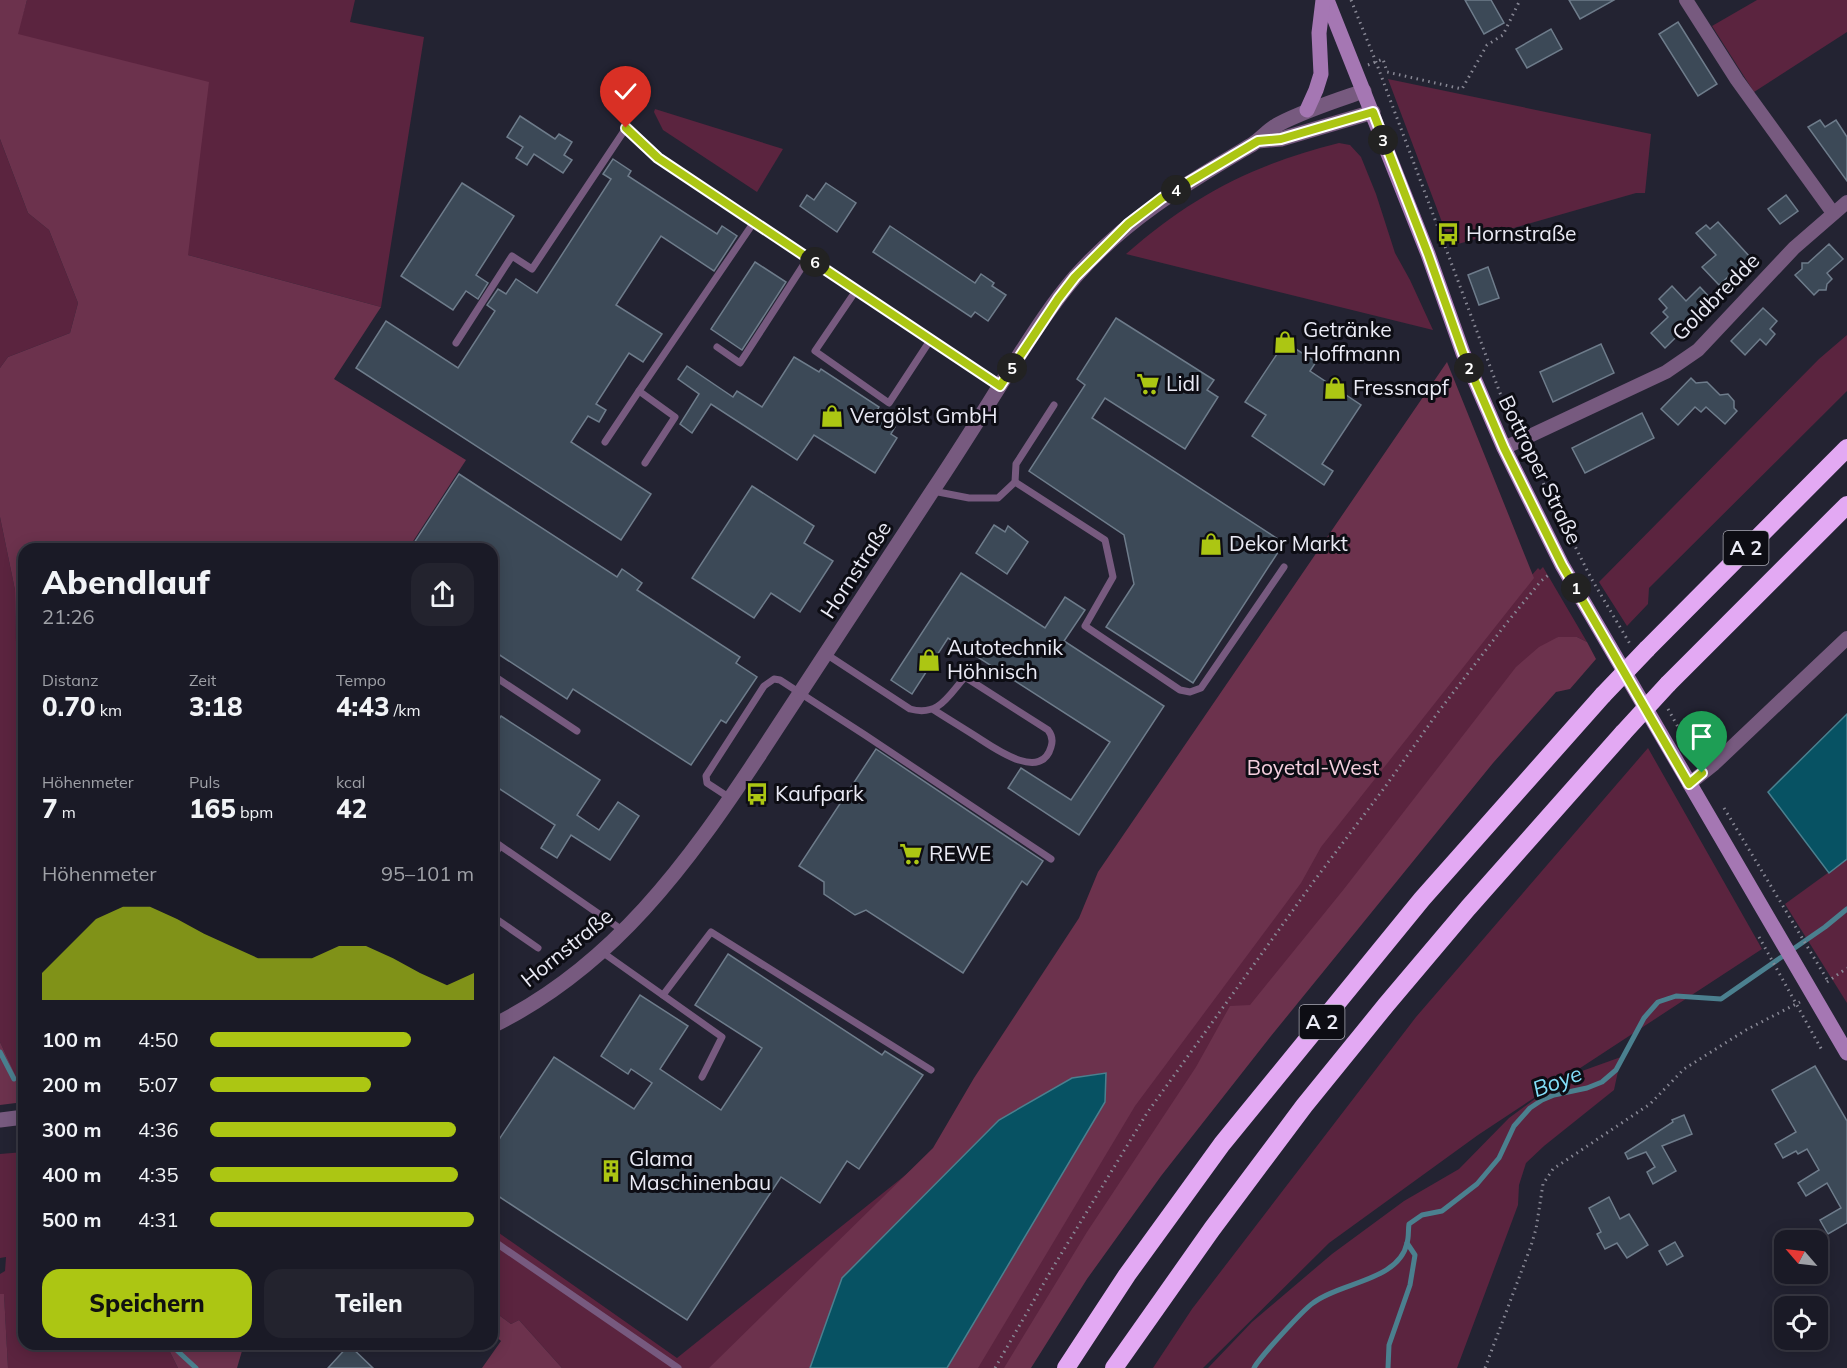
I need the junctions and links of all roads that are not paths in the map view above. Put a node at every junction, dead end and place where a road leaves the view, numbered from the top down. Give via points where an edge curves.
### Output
1 (1325, 0) edge
2 (1686, 0) edge
3 (1364, 91) junction
4 (1307, 110) junction
5 (1373, 112) junction
6 (1258, 141) junction
7 (1847, 202) edge
8 (1833, 213) junction
9 (754, 222) junction
10 (808, 258) junction
11 (857, 289) junction
12 (931, 339) junction
13 (456, 343) dead end
14 (717, 347) dead end
15 (1000, 386) junction
16 (639, 391) junction
17 (1054, 405) dead end
18 (605, 442) dead end
19 (1504, 448) junction
20 (1847, 448) edge
21 (645, 463) dead end
22 (1015, 482) junction
23 (933, 490) junction
24 (1847, 505) edge
25 (1284, 567) dead end
26 (1847, 638) edge
27 (826, 654) junction
28 (498, 679) edge
29 (801, 693) junction
30 (934, 710) junction
31 (577, 731) dead end
32 (1689, 784) junction
33 (730, 798) junction
34 (500, 846) joint
35 (498, 849) edge
36 (1051, 859) dead end
37 (498, 919) edge
38 (624, 931) junction
39 (538, 948) dead end
40 (602, 952) junction
41 (663, 995) junction
42 (498, 1023) edge
43 (1847, 1053) edge
44 (932, 1070) dead end
45 (702, 1077) dead end
46 (18, 1118) edge
47 (0, 1120) edge
48 (498, 1244) edge
49 (678, 1368) edge
50 (1066, 1368) edge
51 (1114, 1368) edge

1 - 3 main road, Bottroper Straße
1 - 4 main road via 1319,33 1321,74
2 - 8 street via 1737,80
3 - 4 street, Hornstraße
3 - 5 main road, Bottroper Straße
4 - 6 street, Hornstraße via 1274,126
5 - 6 street, Hornstraße via 1281,139
5 - 19 main road, Bottroper Straße via 1463,353
6 - 15 street, Hornstraße via 1162,198 1111,240 1058,299
7 - 8 street, Goldbredde
8 - 19 street, Goldbredde via 1794,248 1698,350 1666,372
9 - 10 lane
9 - 13 lane via 658,158 626,128 532,268 512,256
9 - 16 lane
10 - 11 lane
10 - 14 lane via 740,363
11 - 12 lane
11 - 12 lane via 815,351 889,403
12 - 15 lane
15 - 23 street, Hornstraße
16 - 18 lane
16 - 21 lane via 675,417
17 - 22 lane via 1016,464
19 - 32 main road, Bottroper Straße via 1562,565
20 - 50 highway, A 2, bridge via 1603,695 1422,899 1222,1144 1127,1275
22 - 23 lane via 998,498 969,498
22 - 25 lane via 1105,540 1113,577 1085,626 1180,690 1201,688
23 - 27 street, Hornstraße
24 - 51 highway, A 2, bridge via 1668,684 1468,908 1311,1097
26 - 32 street
27 - 29 street, Hornstraße
27 - 30 lane via 910,709
28 - 31 lane
29 - 33 street, Hornstraße
29 - 33 lane via 780,680 764,686 706,776 707,783
29 - 36 lane
30 - 30 lane via 965,677 1048,730 1052,745 1042,760 1030,763 1010,757
32 - 43 main road, Bottroper Straße
33 - 38 street, Hornstraße via 683,864
34 - 35 lane
34 - 38 lane
37 - 39 lane
38 - 40 street, Hornstraße
40 - 41 lane
40 - 42 street, Hornstraße via 546,995
41 - 44 lane via 711,932
41 - 45 lane via 722,1037
46 - 47 street
48 - 49 lane

